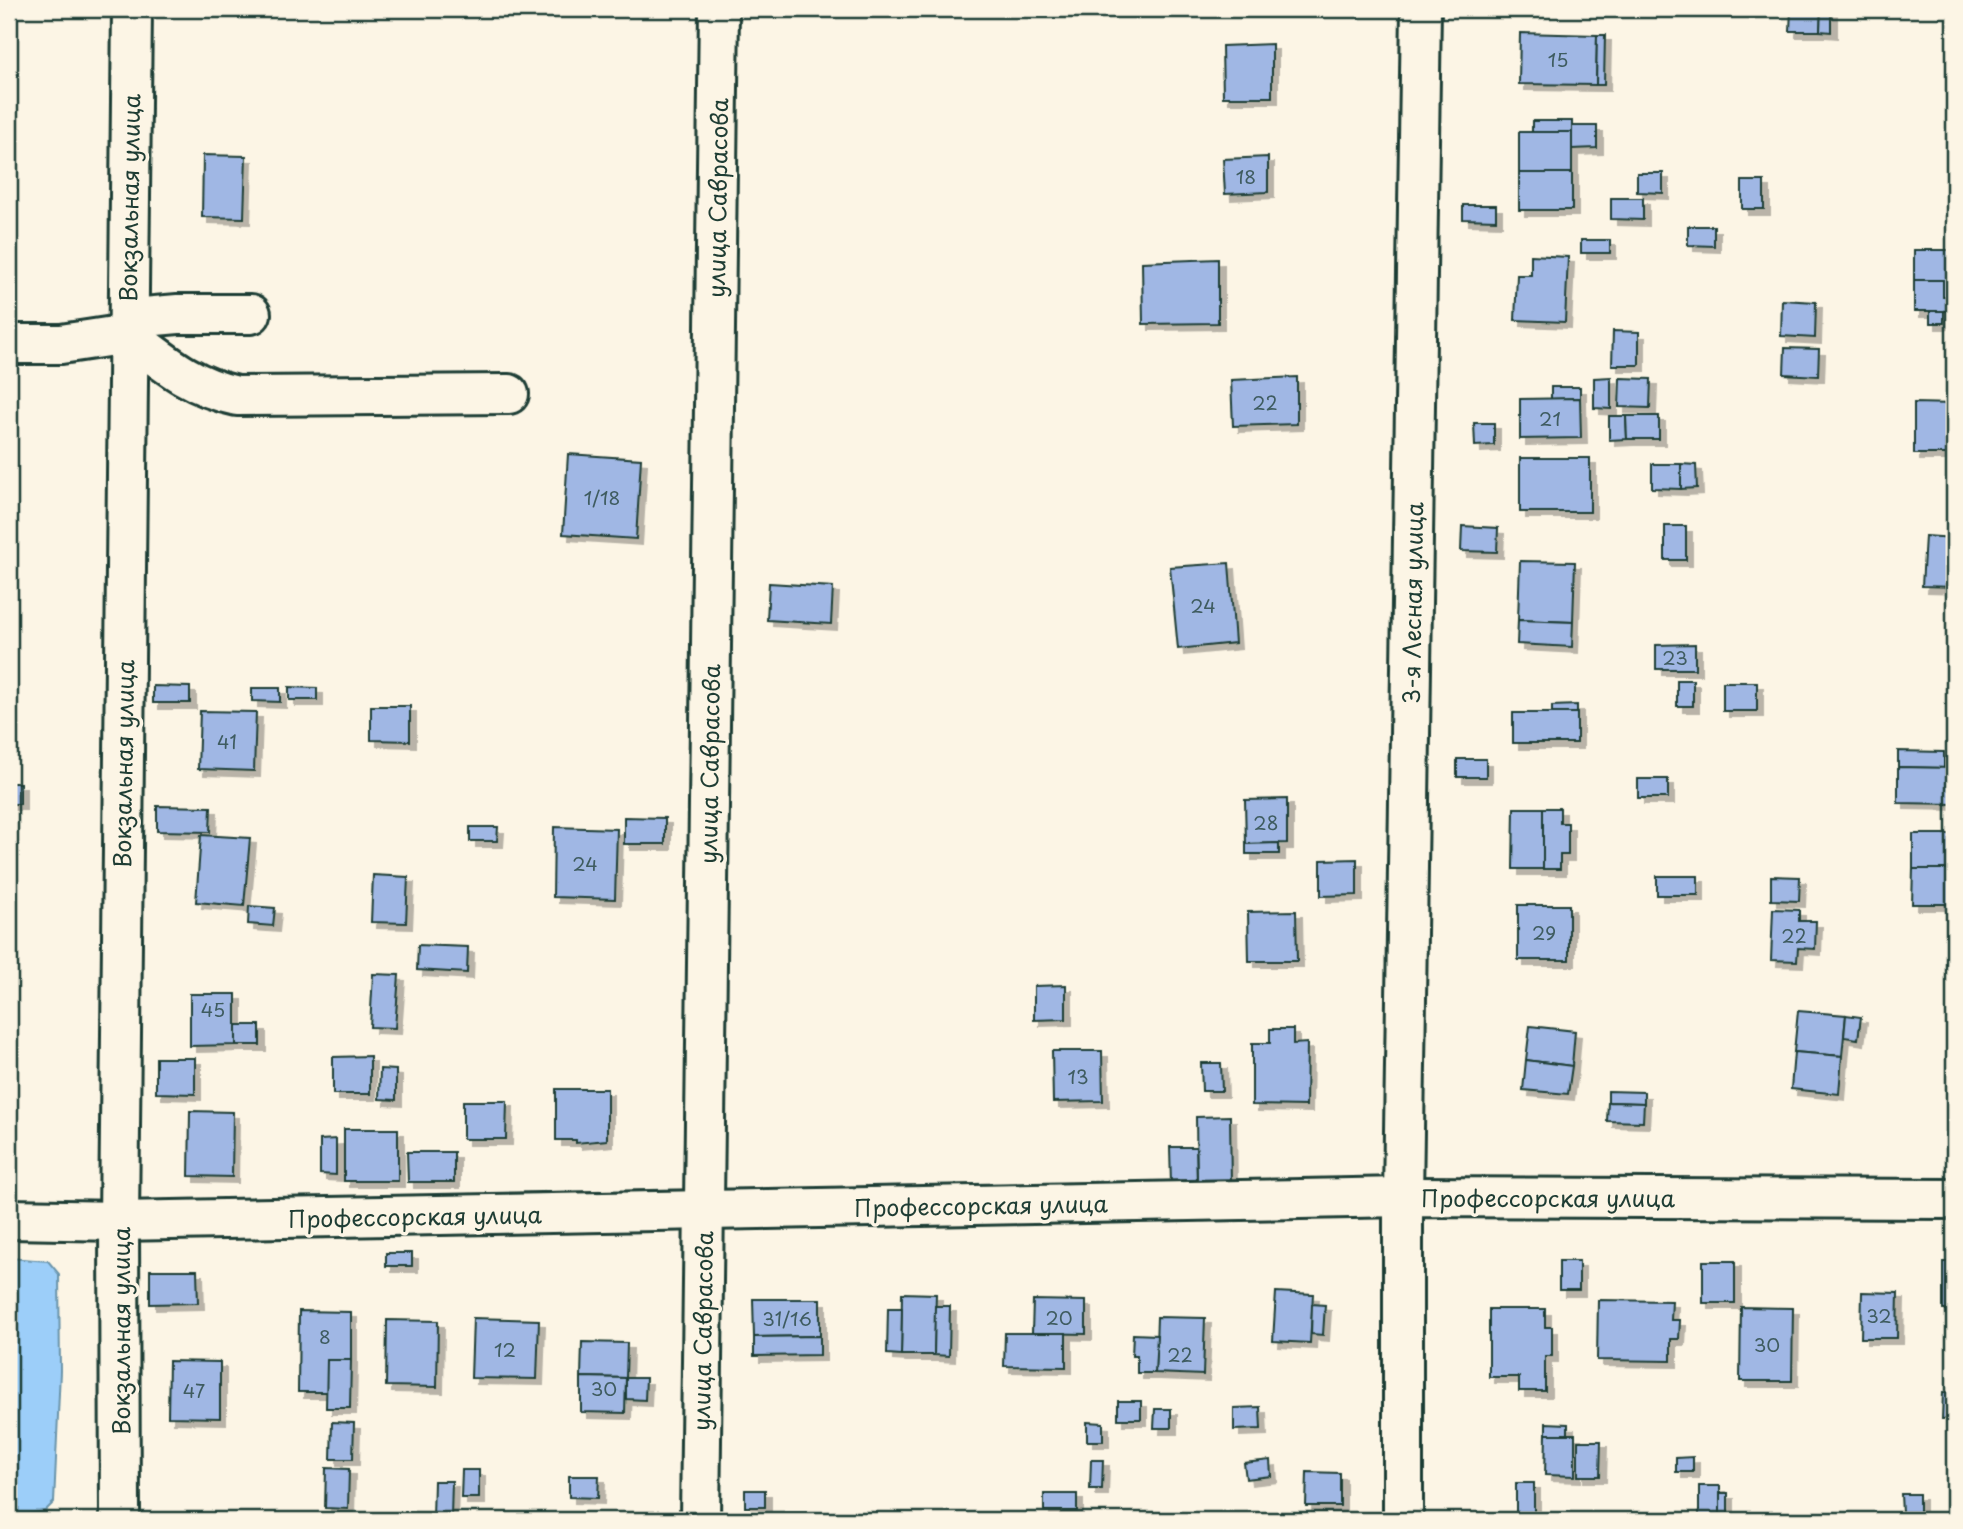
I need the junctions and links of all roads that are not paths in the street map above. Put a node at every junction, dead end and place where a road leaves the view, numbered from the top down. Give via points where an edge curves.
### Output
1 (132, 9) edge
2 (719, 9) edge
3 (1421, 9) edge
4 (251, 314) dead end
5 (127, 334) junction
6 (9, 344) edge
7 (509, 394) dead end
8 (1403, 1196) junction
9 (1954, 1199) edge
10 (703, 1210) junction
11 (9, 1219) edge
12 (119, 1221) junction
13 (120, 1520) edge
14 (700, 1520) edge
15 (1403, 1520) edge

1 - 5 street, Вокзальная улица
2 - 10 street, улица Саврасова
3 - 8 street, 3-я Лесная улица
4 - 5 street via 144,317
5 - 6 street via 61,344
5 - 7 street via 187,380 237,396
5 - 12 street, Вокзальная улица
8 - 9 street, Профессорская улица
8 - 10 street, Профессорская улица
8 - 15 street, 3-я Лесная улица
10 - 12 street, Профессорская улица
10 - 14 street, улица Саврасова
11 - 12 street, Профессорская улица
12 - 13 street, Вокзальная улица

